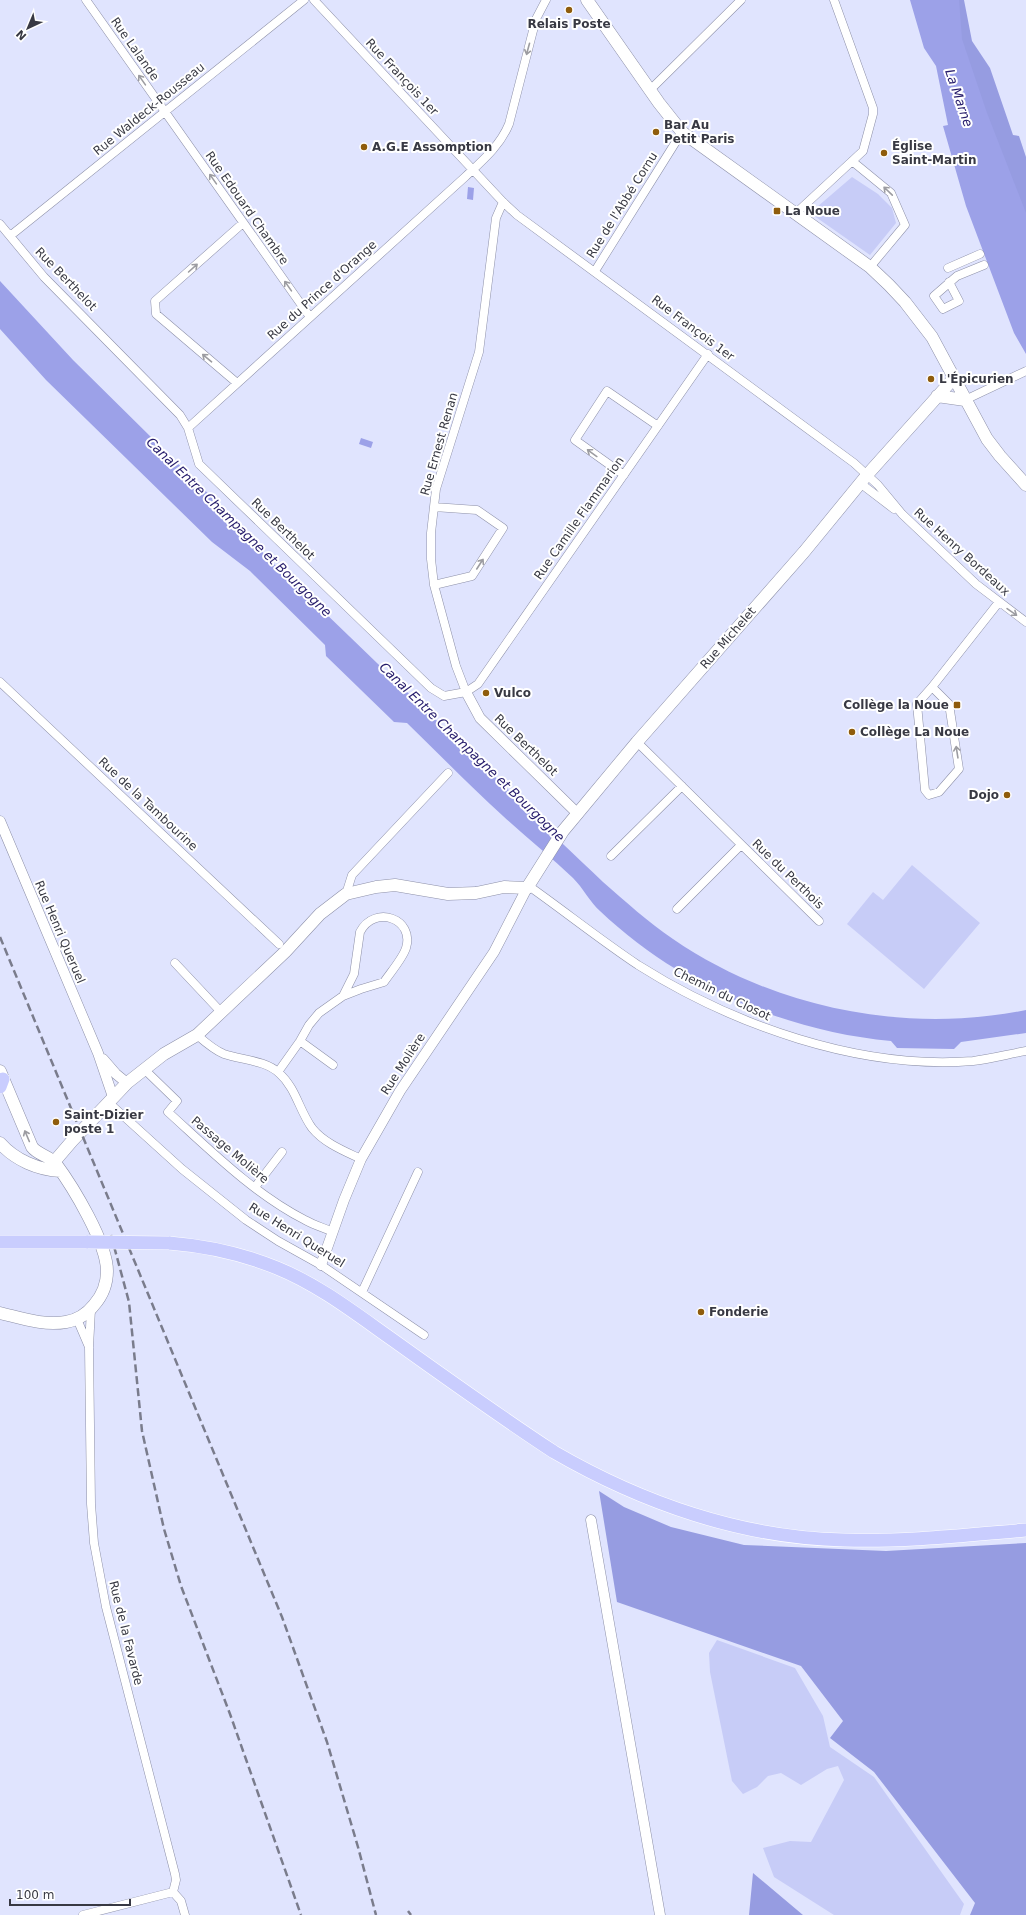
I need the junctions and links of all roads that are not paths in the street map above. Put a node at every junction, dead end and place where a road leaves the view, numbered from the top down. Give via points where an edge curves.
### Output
1 (86, 0) edge
2 (304, 0) edge
3 (314, 0) edge
4 (546, 0) edge
5 (587, 0) edge
6 (741, 0) edge
7 (834, 0) edge
8 (650, 90) junction
9 (165, 112) junction
10 (682, 132) junction
11 (852, 161) junction
12 (473, 170) junction
13 (503, 202) junction
14 (796, 214) junction
15 (243, 223) junction
16 (0, 224) edge
17 (10, 236) junction
18 (980, 254) dead end
19 (984, 265) dead end
20 (870, 267) junction
21 (948, 268) dead end
22 (595, 271) junction
23 (949, 282) dead end
24 (310, 317) junction
25 (708, 354) junction
26 (1026, 371) edge
27 (954, 378) junction
28 (237, 383) junction
29 (937, 396) junction
30 (965, 400) junction
31 (658, 426) junction
32 (188, 428) junction
33 (624, 475) junction
34 (863, 479) junction
35 (1026, 485) edge
36 (434, 507) junction
37 (434, 585) junction
38 (998, 602) junction
39 (1026, 622) edge
40 (0, 682) edge
41 (932, 687) junction
42 (466, 692) junction
43 (637, 742) junction
44 (448, 773) dead end
45 (682, 786) junction
46 (578, 814) junction
47 (0, 821) edge
48 (741, 844) junction
49 (611, 856) dead end
50 (527, 888) junction
51 (346, 894) junction
52 (677, 910) dead end
53 (819, 920) dead end
54 (279, 944) dead end
55 (175, 963) dead end
56 (343, 996) junction
57 (221, 1012) junction
58 (197, 1035) junction
59 (300, 1041) junction
60 (1026, 1051) edge
61 (98, 1053) junction
62 (333, 1065) dead end
63 (144, 1069) junction
64 (278, 1072) junction
65 (1, 1079) edge
66 (128, 1082) junction
67 (110, 1099) junction
68 (0, 1143) edge
69 (282, 1152) dead end
70 (361, 1159) junction
71 (57, 1167) junction
72 (418, 1172) dead end
73 (255, 1187) junction
74 (333, 1232) junction
75 (1, 1242) edge
76 (322, 1265) junction
77 (362, 1292) junction
78 (91, 1309) junction
79 (0, 1313) edge
80 (77, 1319) junction
81 (424, 1335) dead end
82 (90, 1347) junction
83 (590, 1520) dead end
84 (1026, 1530) edge
85 (173, 1892) junction
86 (83, 1915) edge
87 (186, 1915) edge
88 (660, 1915) edge

9 -> 1 street, Rue Lalande
2 - 9 street, Rue Waldeck-Rousseau
3 - 12 street, Rue François 1er
4 -> 12 street, Rue du Prince d'Orange via 536,19 505,134
5 - 8 main road
6 - 8 street
7 - 11 street via 873,114 863,151
8 - 10 main road
15 -> 9 street, Rue Edouard Chambre
9 - 17 street, Rue Waldeck-Rousseau
10 - 14 main road
10 - 22 street, Rue de l'Abbé Cornu
11 - 14 street
20 -> 11 street via 905,225 891,193
12 - 13 street, Rue François 1er
12 - 24 street, Rue du Prince d'Orange
13 - 22 street, Rue François 1er
13 - 36 street, Rue Ernest Renan via 496,218 479,352 436,489
14 - 20 main road
24 -> 15 street, Rue Edouard Chambre
28 -> 15 street via 156,314 155,302
16 - 17 street, Rue Berthelot
17 - 32 street, Rue Berthelot via 44,277 180,415
18 - 21 street
19 - 23 street
20 - 27 main road via 918,318 932,337
22 - 25 street, Rue François 1er
24 - 28 street, Rue du Prince d'Orange
25 - 31 street, Rue Camille Flammarion
25 - 34 street, Rue François 1er via 854,463
26 - 30 street
27 - 29 main road, Rue Michelet
27 - 30 main road
28 - 32 street, Rue du Prince d'Orange
29 - 30 main road
29 - 34 main road, Rue Michelet
30 - 35 main road via 987,439
31 - 33 street, Rue Camille Flammarion
33 -> 31 street via 575,440 607,391
32 - 42 street, Rue Berthelot via 199,464 341,603 436,693 444,696
33 - 42 street, Rue Camille Flammarion via 478,684
34 - 38 street, Rue Henry Bordeaux via 878,485 902,514
34 - 43 main road, Rue Michelet via 799,557
36 - 37 street, Rue Ernest Renan via 431,559
37 -> 36 street via 472,576 503,528 477,510
37 - 42 street, Rue Ernest Renan via 456,666
38 -> 39 street, Rue Henry Bordeaux
38 - 41 street
40 - 54 street, Rue de la Tambourine
41 -> 41 street via 916,704 925,790 929,795 935,794 959,769 949,704
42 - 46 street, Rue Berthelot via 480,718
43 - 45 street, Rue du Perthois
43 - 46 main road, Rue Michelet
44 - 51 street via 352,875
45 - 48 street, Rue du Perthois
45 - 49 street
46 - 50 main road, Rue Michelet via 563,831
47 - 61 street, Rue Henri Queruel
48 - 52 street, Rue du Perthois
48 - 53 street, Rue du Perthois
50 - 51 main road via 504,887 476,893 448,894 395,885 376,886
50 - 60 street, Chemin du Closot via 533,889 640,966 716,1007 769,1030 852,1052 888,1058 973,1061
50 - 70 street, Rue Molière via 494,952 400,1091
51 - 57 main road via 320,914 285,952
55 - 57 street
56 - 56 street via 354,974 360,932 363,927 377,917 385,916 399,923 406,933 406,949 384,982
56 - 59 street via 319,1012
57 - 58 main road
58 - 63 main road
58 - 64 street via 223,1054 264,1065
59 - 62 street
59 - 64 street
61 - 66 street, Rue Henri Queruel via 116,1074
61 - 67 street, Rue Henri Queruel
63 - 66 main road
63 - 73 street, Passage Molière via 177,1101 168,1112
64 - 70 street via 295,1092 312,1128 340,1149
71 -> 65 main road via 32,1146
66 - 67 main road
67 - 71 main road
67 - 76 street, Rue Henri Queruel via 182,1169 246,1220
68 - 71 main road via 21,1160 36,1166
69 - 73 street
70 - 74 street, Rue Molière
71 - 78 main road via 83,1207 105,1258 106,1281
72 - 77 street
73 - 74 street, Passage Molière via 305,1220
74 - 76 street, Rue Molière
75 - 84 main road, bridge via 169,1243 206,1247 273,1267 300,1279 358,1315 554,1452 584,1470 674,1508 741,1527 779,1534 842,1540 906,1540
76 - 77 street, Rue Henri Queruel
77 - 81 street, Rue Henri Queruel
78 - 80 main road
78 - 82 street, Rue de la Favarde
79 - 80 main road via 46,1322 67,1322
80 - 82 street, Rue de la Favarde
82 - 85 street, Rue de la Favarde via 91,1504 94,1543 106,1607 175,1874
83 - 88 street
85 - 86 street
85 - 87 street via 181,1901

